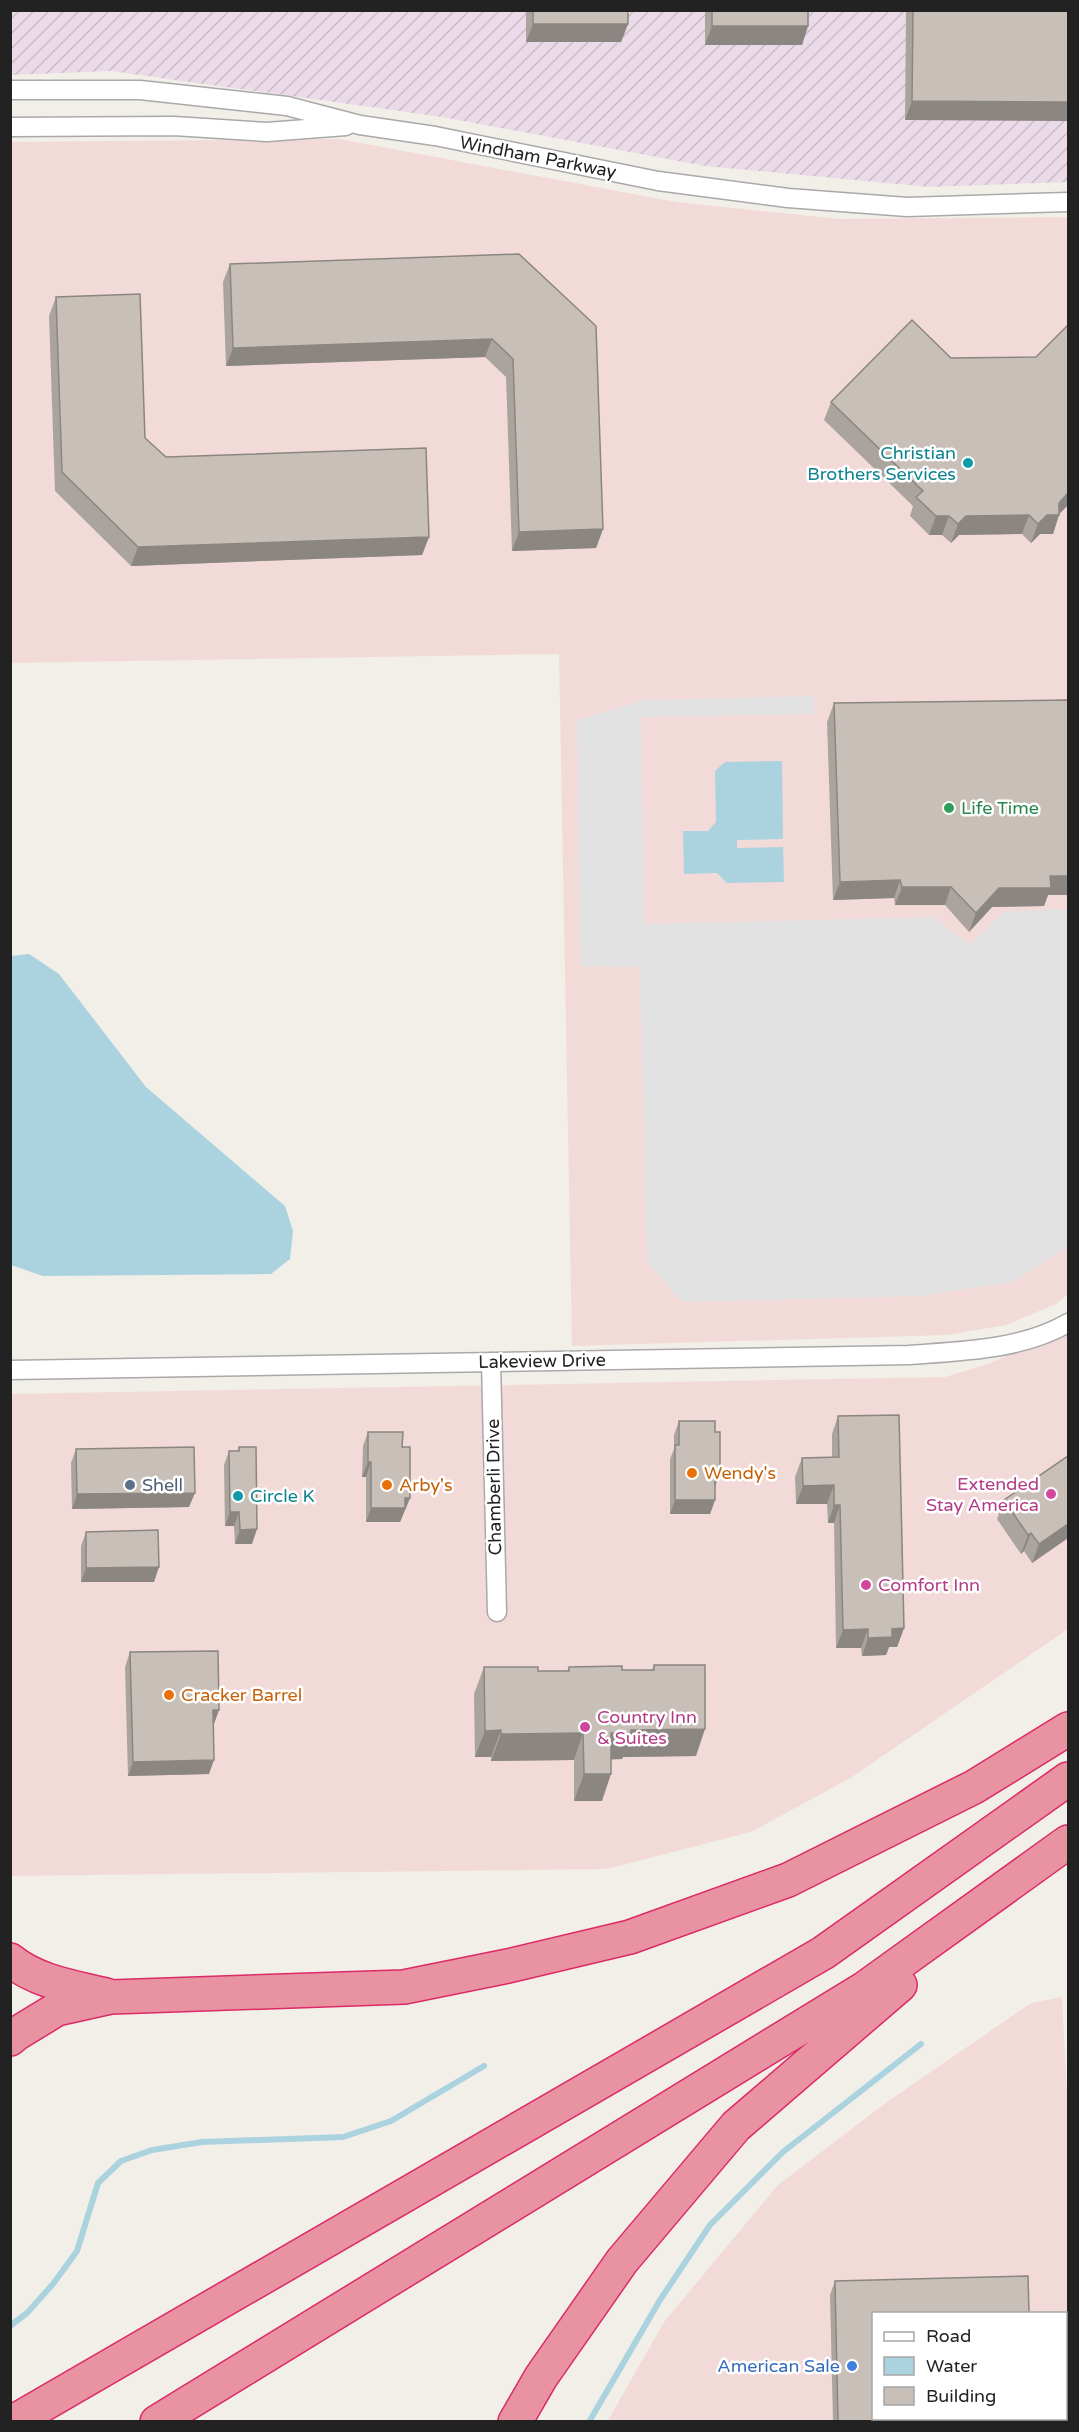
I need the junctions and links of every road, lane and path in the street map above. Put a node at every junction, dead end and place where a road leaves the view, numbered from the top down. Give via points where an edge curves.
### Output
1 (10, 90) edge
2 (360, 125) junction
3 (10, 128) edge
4 (1068, 202) edge
5 (1068, 1323) edge
6 (491, 1362) junction
7 (10, 1370) edge
8 (497, 1612) dead end
9 (1068, 1729) edge
10 (1068, 1779) edge
11 (1068, 1842) edge
12 (1068, 1854) edge
13 (10, 1960) edge
14 (111, 1996) junction
15 (10, 2039) edge
16 (13, 2421) edge
17 (157, 2421) edge
18 (515, 2421) edge

1 - 2 street, Windham Parkway via 191,94 287,106
2 - 3 street via 267,132 174,126
2 - 4 street, Windham Parkway via 435,136 658,181 788,198 907,207
5 - 6 street, Lakeview Drive via 1046,1336 974,1351
6 - 7 street, Lakeview Drive
6 - 8 street, Chamberli Drive
9 - 14 highway via 974,1787 788,1881 630,1937 404,1987
10 - 16 highway via 823,1953
11 - 17 highway via 865,1988
12 - 18 highway via 958,1936 735,2126 622,2261
13 - 14 highway via 47,1981
14 - 15 highway via 57,2009

